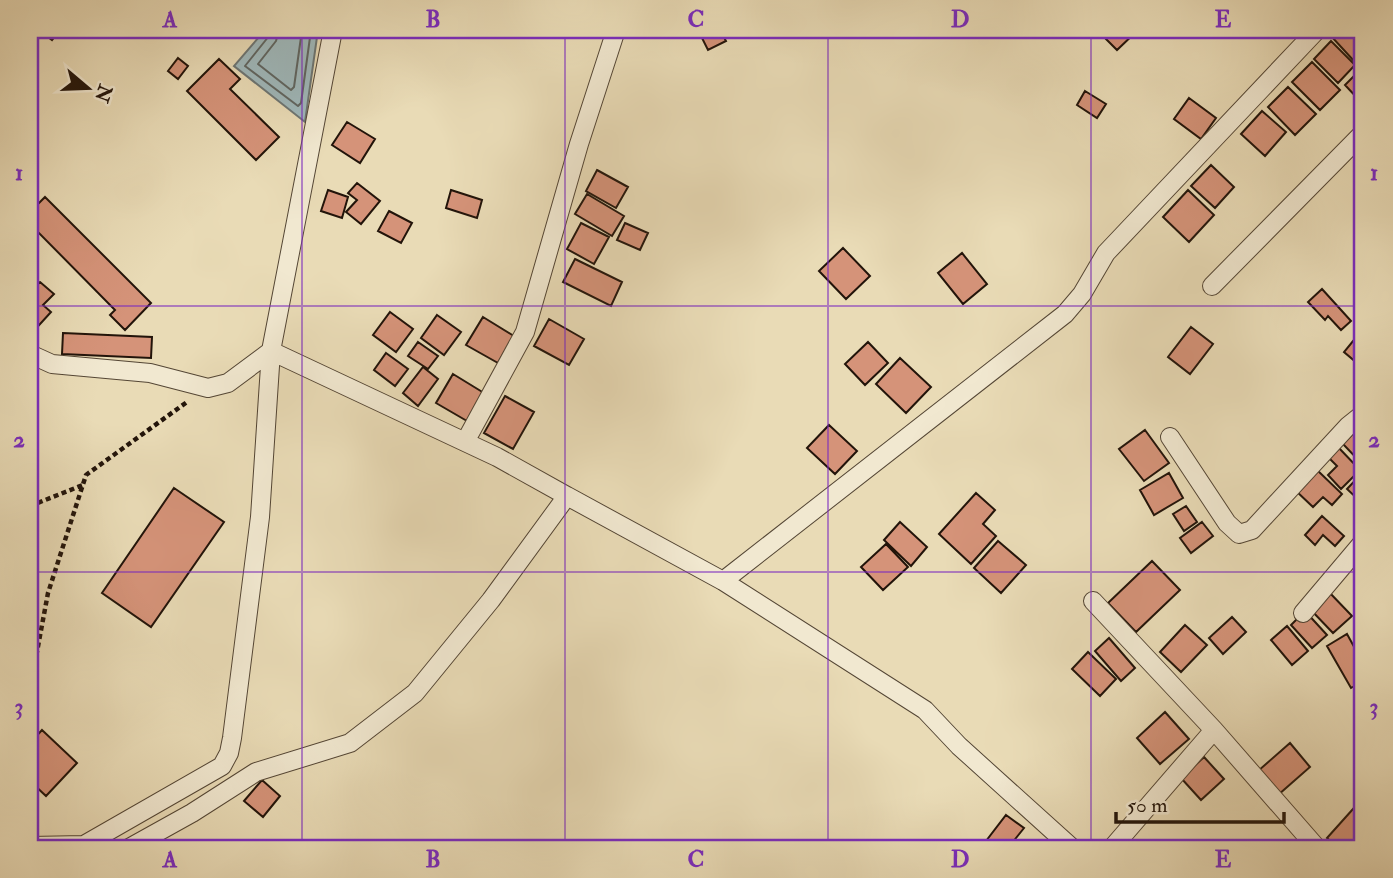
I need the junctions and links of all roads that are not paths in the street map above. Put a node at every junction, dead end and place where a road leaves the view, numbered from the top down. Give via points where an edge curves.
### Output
1 (332, 30) edge
2 (616, 30) edge
3 (1317, 30) edge
4 (1363, 133) edge
5 (1212, 286) dead end
6 (271, 351) junction
7 (30, 354) edge
8 (1363, 414) edge
9 (1170, 437) dead end
10 (465, 442) junction
11 (567, 496) junction
12 (1363, 542) edge
13 (723, 581) junction
14 (1093, 601) dead end
15 (1303, 613) dead end
16 (1214, 730) junction
17 (30, 846) edge
18 (129, 848) edge
19 (1072, 848) edge
20 (1112, 848) edge
21 (1317, 848) edge

1 - 6 street
2 - 10 street via 525,332
3 - 13 street via 1106,253 1065,314
4 - 5 street
6 - 7 street via 228,383 208,388 150,373 52,364
6 - 10 street
6 - 17 street via 260,517 226,760 83,845
8 - 9 street via 1252,530 1239,534
10 - 11 street
11 - 13 street
11 - 18 street via 415,693 350,743 256,772
12 - 15 street
13 - 19 street via 925,710
14 - 16 street
16 - 20 street
16 - 21 street

